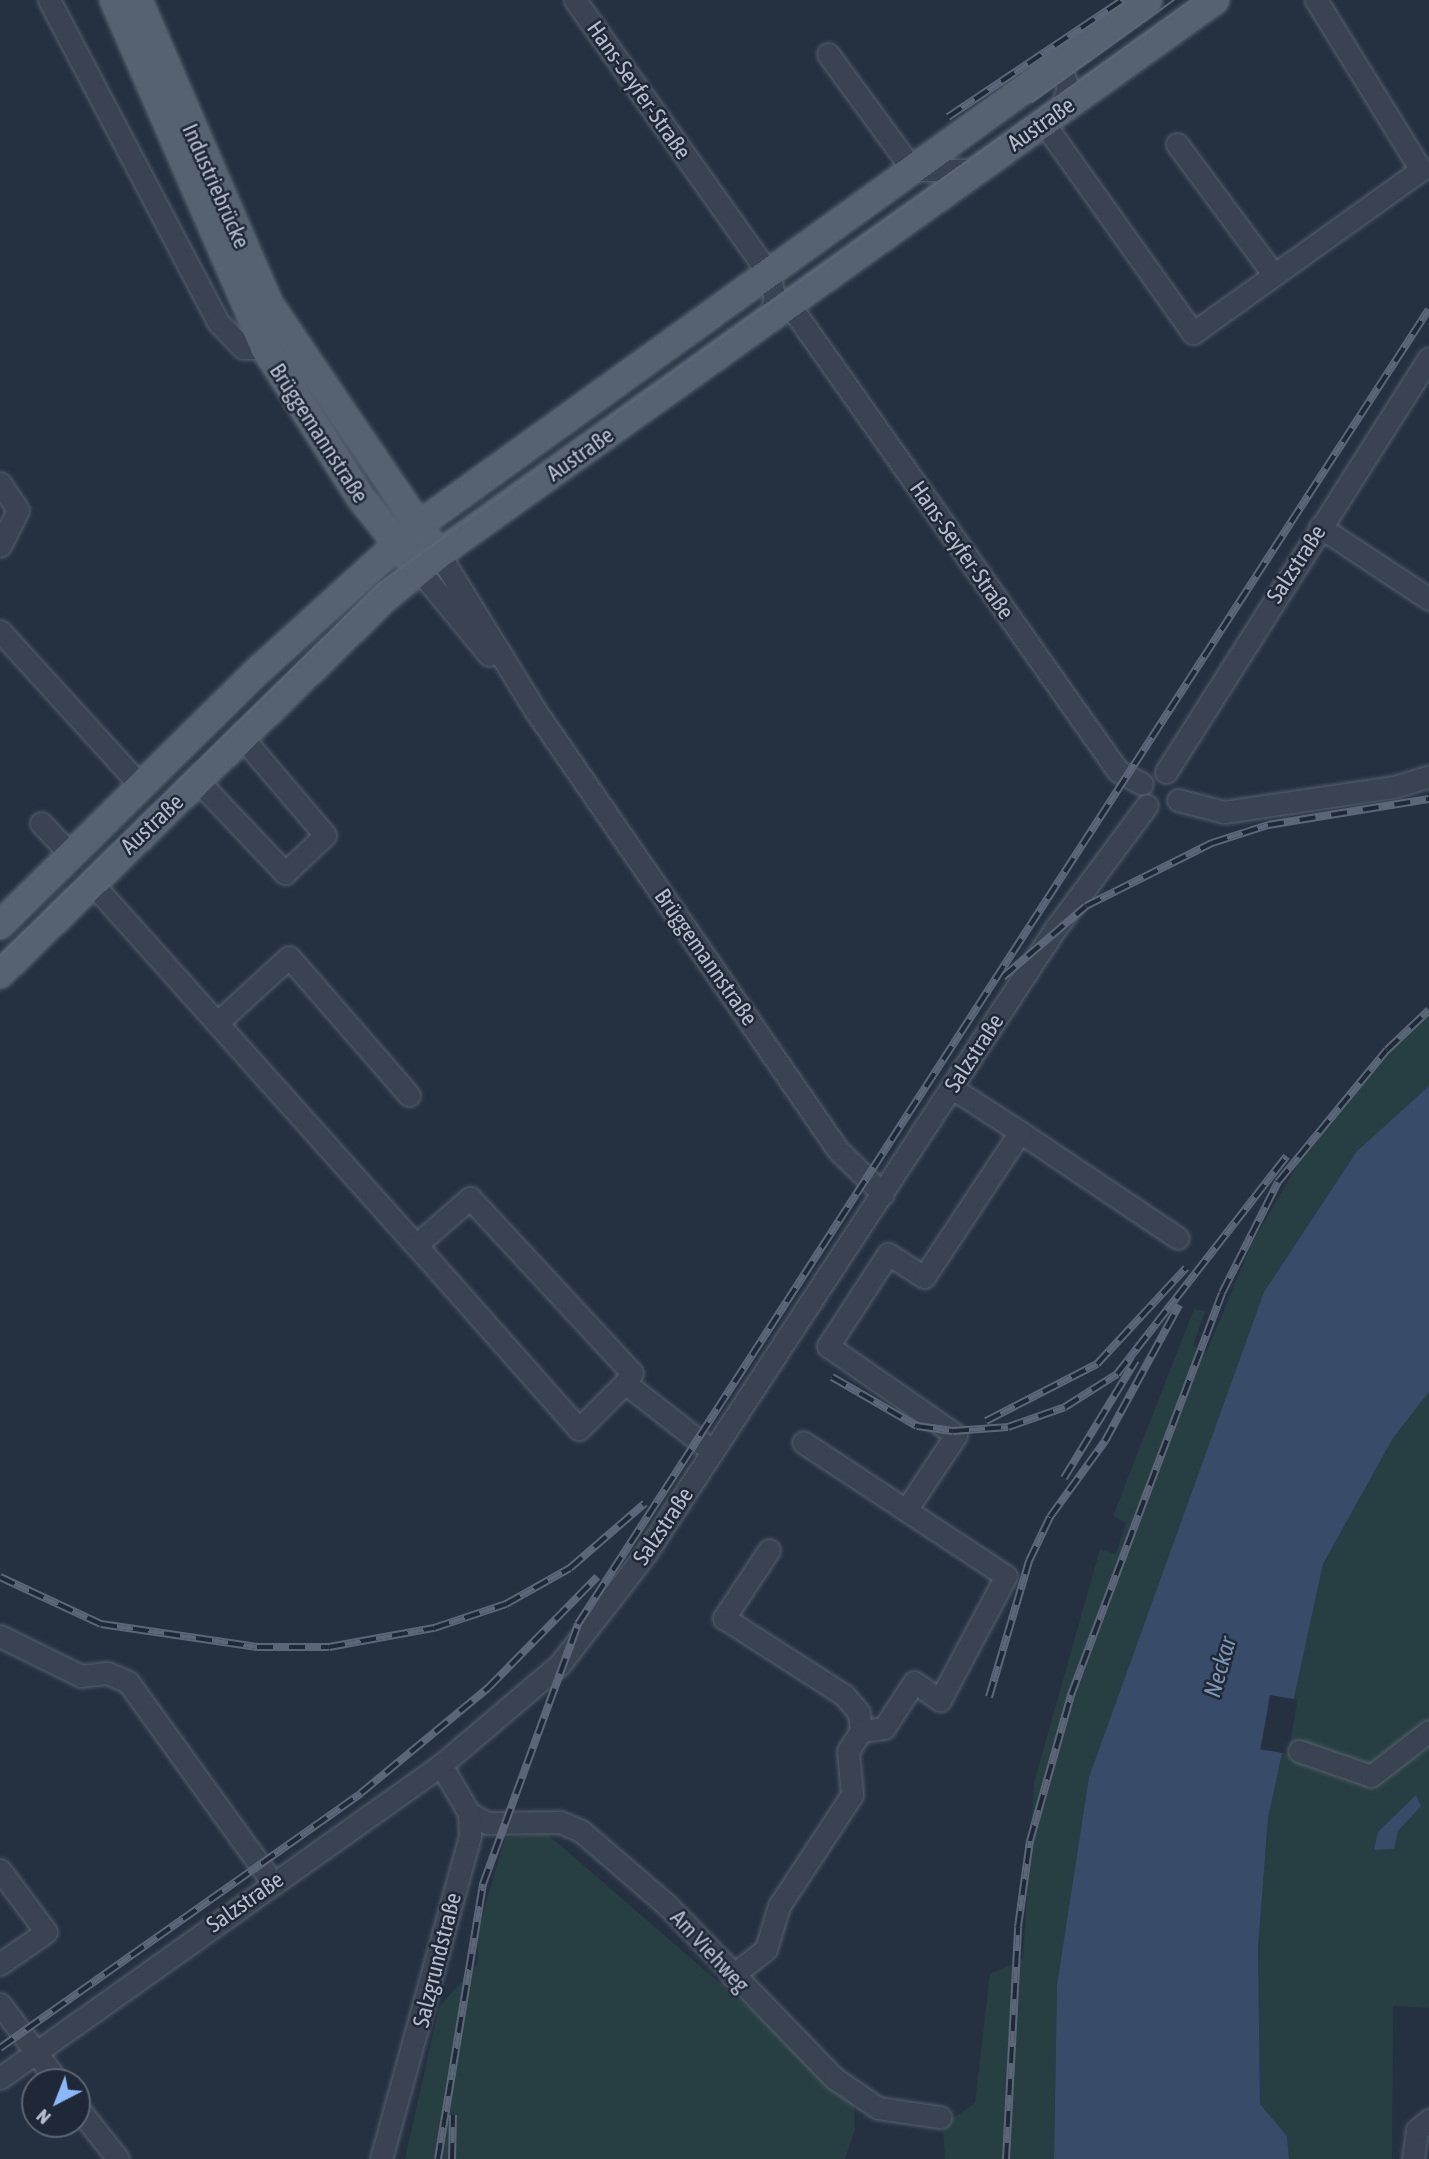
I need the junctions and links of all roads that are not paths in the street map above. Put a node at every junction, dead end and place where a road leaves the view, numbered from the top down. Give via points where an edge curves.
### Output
1 (49, 0) edge
2 (114, 0) edge
3 (138, 0) edge
4 (575, 0) edge
5 (1148, 0) edge
6 (1215, 0) edge
7 (1316, 0) edge
8 (828, 54) dead end
9 (1060, 64) junction
10 (1052, 116) junction
11 (1177, 144) dead end
12 (913, 170) junction
13 (976, 170) junction
14 (768, 273) junction
15 (1275, 275) junction
16 (791, 307) junction
17 (768, 324) junction
18 (265, 348) junction
19 (1429, 358) edge
20 (307, 367) joint
21 (0, 483) edge
22 (419, 525) junction
23 (1320, 527) junction
24 (397, 544) junction
25 (0, 546) edge
26 (429, 562) junction
27 (1429, 599) edge
28 (0, 631) edge
29 (242, 737) junction
30 (1167, 772) junction
31 (1429, 776) edge
32 (198, 781) junction
33 (1142, 784) junction
34 (141, 785) junction
35 (1178, 800) junction
36 (1147, 806) junction
37 (41, 823) dead end
38 (71, 855) junction
39 (91, 882) junction
40 (0, 925) edge
41 (0, 974) edge
42 (218, 1022) junction
43 (952, 1088) junction
44 (409, 1095) dead end
45 (1020, 1132) junction
46 (883, 1194) junction
47 (1178, 1238) dead end
48 (416, 1245) junction
49 (625, 1383) junction
50 (803, 1442) dead end
51 (712, 1451) junction
52 (906, 1510) junction
53 (769, 1550) dead end
54 (0, 1636) edge
55 (861, 1731) junction
56 (1429, 1731) edge
57 (1299, 1751) dead end
58 (441, 1765) junction
59 (469, 1812) junction
60 (0, 1870) edge
61 (272, 1882) junction
62 (0, 1964) edge
63 (732, 1976) junction
64 (0, 2004) edge
65 (36, 2053) junction
66 (47, 2068) edge
67 (0, 2078) edge
68 (940, 2117) dead end
69 (1429, 2120) edge
70 (91, 2125) edge
71 (118, 2159) edge
72 (381, 2159) edge
73 (1413, 2159) edge

1 - 18 street, Brüggemannstraße via 218,322 243,348
2 - 18 main road, Industriebrücke
3 - 20 main road, Industriebrücke via 242,246
4 - 14 street, Hans-Seyfer-Straße
5 - 9 main road, Austraße
6 - 10 main road, Austraße
7 - 15 street via 1421,170
8 - 12 street
9 - 10 street via 1068,89
9 - 12 main road, Austraße
10 - 13 main road, Austraße
10 - 15 street via 1193,333
11 - 15 street
12 - 13 street
12 - 14 main road, Austraße
13 - 16 main road, Austraße
14 - 17 street, Hans-Seyfer-Straße via 775,298
14 - 22 main road, Austraße
16 - 17 main road, Austraße
16 - 33 street, Hans-Seyfer-Straße via 1118,771
17 - 26 main road, Austraße
18 - 24 main road, Brüggemannstraße
19 - 23 street, Salzstraße
20 - 22 main road, Brüggemannstraße
21 - 25 street via 18,510
22 - 24 main road, Austraße
22 - 26 main road, Brüggemannstraße
23 - 27 street
23 - 30 street, Salzstraße
24 - 26 main road, Brüggemannstraße
24 - 34 main road, Austraße
26 - 29 main road, Austraße
26 - 46 street, Brüggemannstraße via 838,1150
28 - 34 street
29 - 32 main road, Austraße
29 - 32 street via 325,835 285,873
30 - 33 street via 1149,775
30 - 35 street via 1179,787
31 - 35 street via 1394,787 1224,812
32 - 39 main road, Austraße
33 - 36 street
34 - 38 main road, Austraße
35 - 36 street via 1164,810
36 - 43 street, Salzstraße via 1055,929
37 - 38 street
38 - 40 main road, Austraße
39 - 41 main road, Austraße
39 - 42 street
42 - 44 street via 289,957
42 - 48 street
43 - 45 street
43 - 46 street, Salzstraße
45 - 47 street
45 - 52 street via 924,1277 888,1254 828,1346 956,1435
46 - 51 street, Salzstraße
48 - 49 street via 579,1429
48 - 49 street via 470,1198 632,1373
49 - 51 street
50 - 52 street
51 - 58 street, Salzstraße via 622,1586 560,1664
52 - 55 street via 1006,1577 940,1700 914,1682 884,1728
53 - 55 street via 724,1618 844,1695 859,1713
54 - 61 street via 81,1676 107,1673 128,1682
55 - 63 street via 848,1751 852,1795 779,1906 766,1948
56 - 57 street via 1371,1776
58 - 59 street
58 - 61 street, Salzstraße
59 - 63 street, Am Viehweg via 487,1824 559,1822 581,1831 667,1905
59 - 72 street, Salzgrundstraße via 470,1835
60 - 62 street via 46,1932
61 - 65 street, Salzstraße
63 - 68 street, Am Viehweg via 856,2095 878,2108
64 - 65 street
65 - 66 street
65 - 67 street, Salzstraße
69 - 73 street via 1417,2130
70 - 71 street

